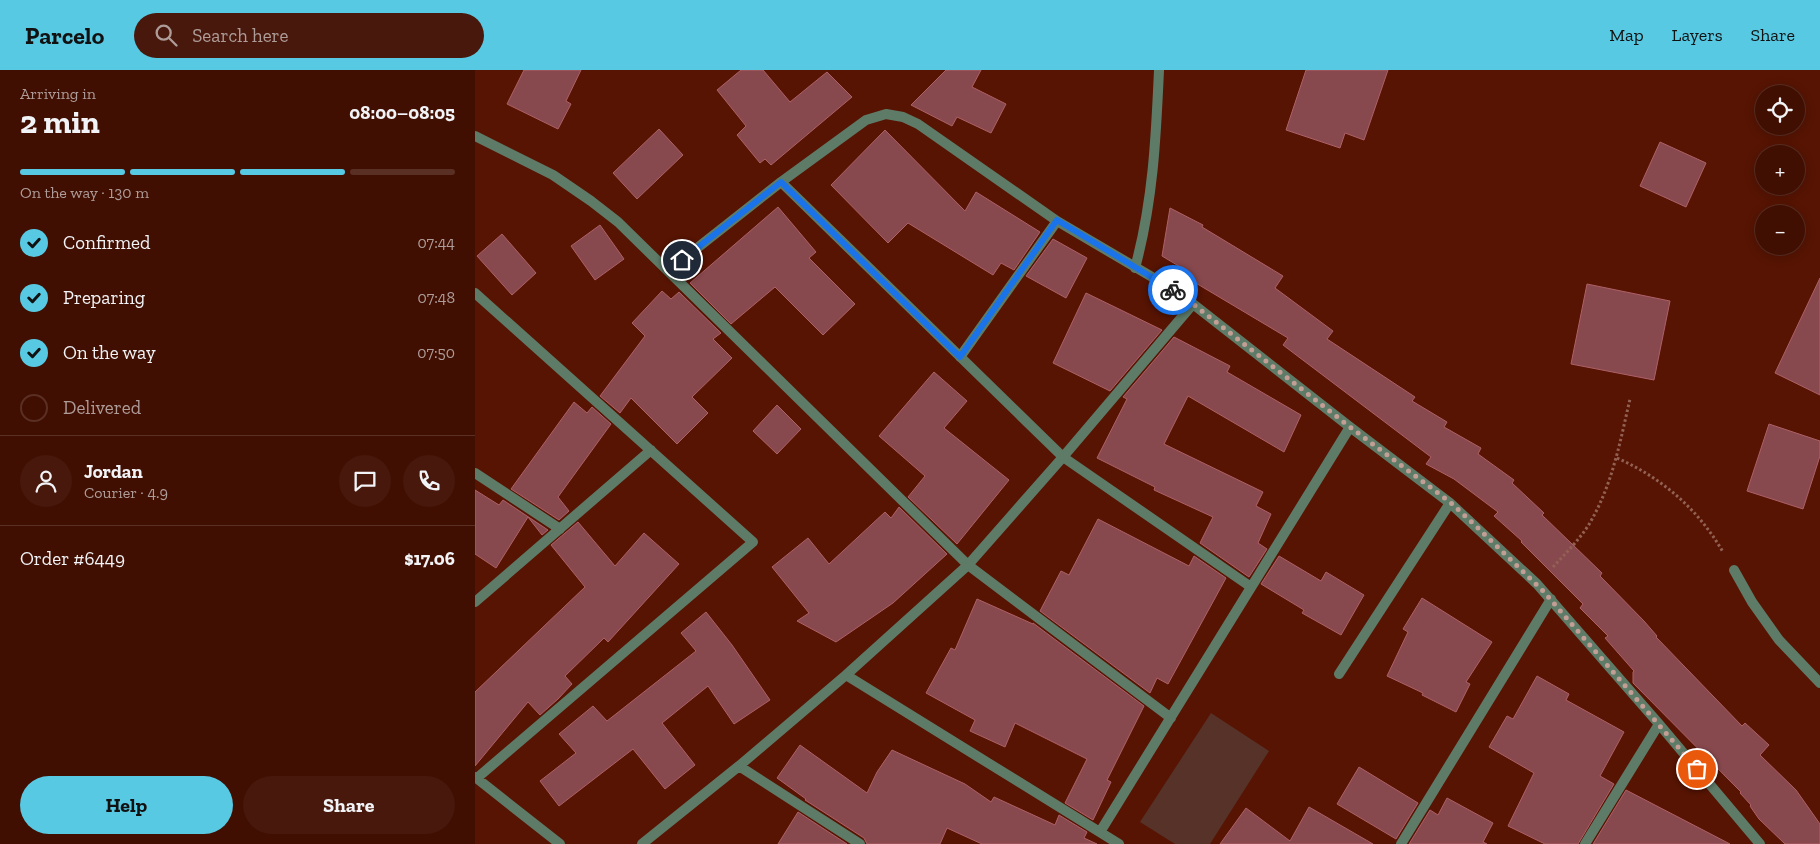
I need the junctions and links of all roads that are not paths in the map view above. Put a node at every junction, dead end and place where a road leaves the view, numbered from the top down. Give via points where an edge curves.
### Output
1 (1159, 70) edge
2 (475, 136) edge
3 (781, 182) junction
4 (1057, 220) junction
5 (1135, 268) junction
6 (668, 270) junction
7 (475, 293) edge
8 (1193, 304) junction
9 (960, 357) junction
10 (1350, 427) junction
11 (651, 450) junction
12 (1063, 457) junction
13 (475, 473) edge
14 (1450, 502) junction
15 (559, 529) junction
16 (968, 565) junction
17 (1734, 570) road end
18 (1251, 587) junction
19 (1551, 599) junction
20 (475, 602) edge
21 (1339, 674) dead end
22 (846, 675) junction
23 (1820, 683) edge
24 (1171, 718) junction
25 (1659, 724) junction
26 (739, 766) junction
27 (476, 778) edge
28 (1100, 832) junction
29 (561, 844) edge
30 (642, 844) edge
31 (860, 844) edge
32 (1119, 844) edge
33 (1401, 844) edge
34 (1585, 844) edge
35 (1759, 844) edge

1 - 5 street via 1150,202
2 - 6 street via 553,175 591,200
3 - 4 street via 866,120 886,114 918,124
3 - 6 street
3 - 9 street
4 - 5 street
4 - 9 street
5 - 8 street
6 - 16 street
7 - 11 street
8 - 10 street
8 - 12 street
9 - 12 street
10 - 14 street
10 - 18 street
11 - 15 street
11 - 27 street via 753,542
12 - 16 street
12 - 18 street
13 - 15 street
14 - 19 street
14 - 21 street
15 - 20 street
16 - 22 street
16 - 24 street
17 - 23 street via 1779,640
18 - 24 street
19 - 25 street
19 - 33 street
22 - 26 street
22 - 28 street
24 - 28 street
25 - 34 street
25 - 35 street
26 - 30 street
26 - 31 street
27 - 29 street
28 - 32 street

